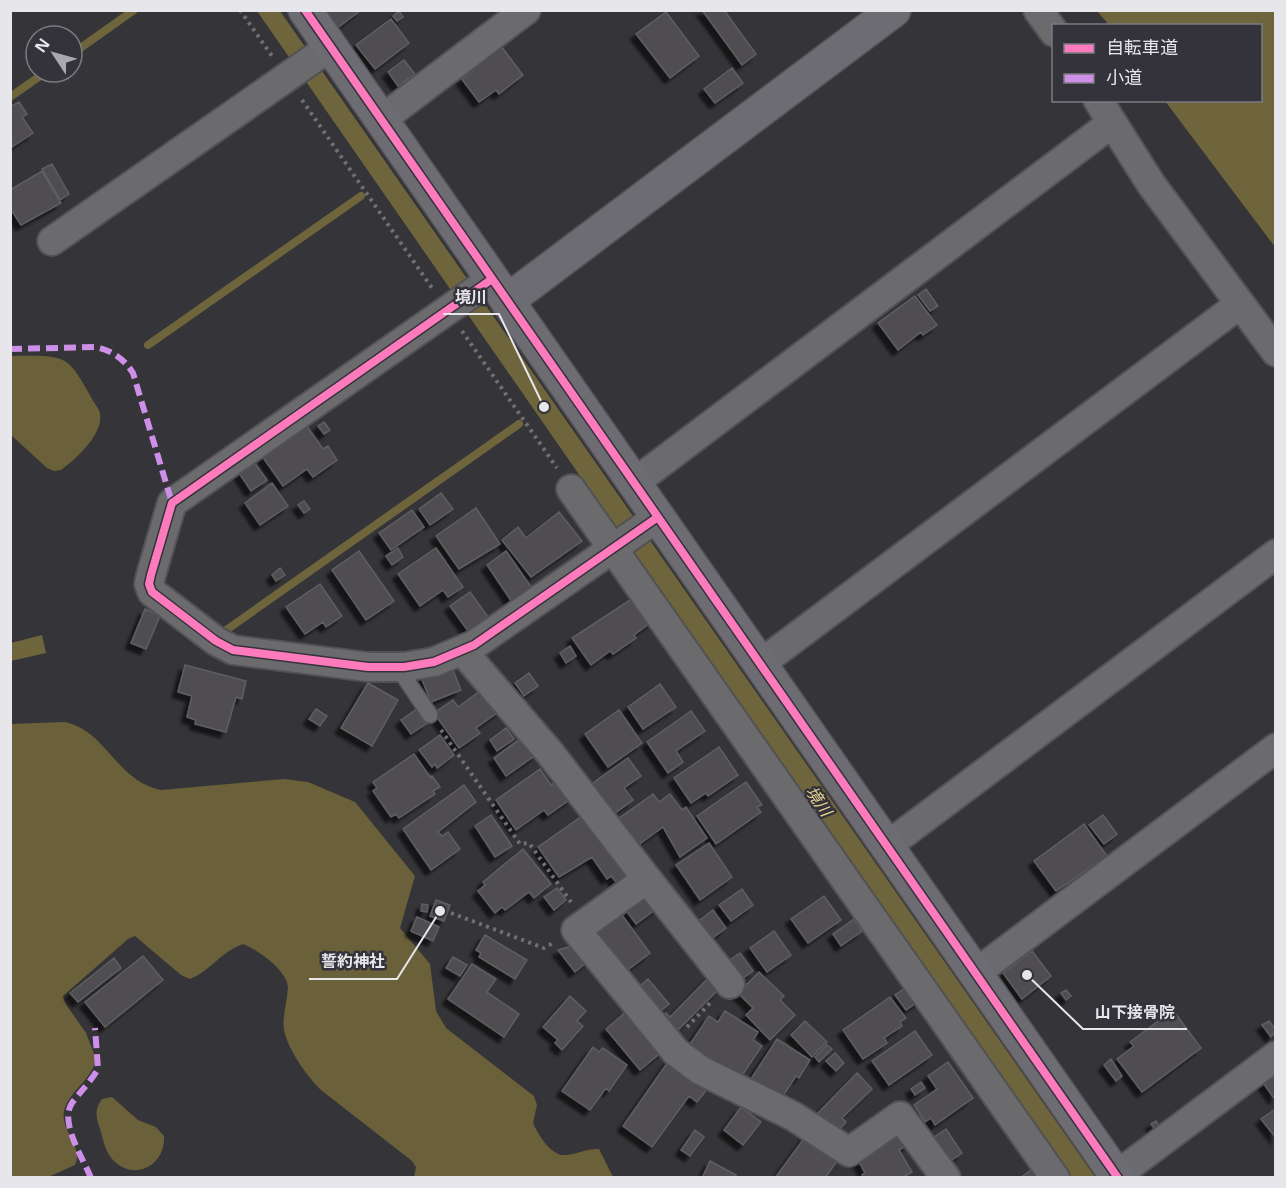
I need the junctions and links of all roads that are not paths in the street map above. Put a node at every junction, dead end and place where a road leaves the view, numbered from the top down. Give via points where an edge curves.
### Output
1 (304, 10) edge
2 (526, 10) edge
3 (894, 10) edge
4 (1038, 10) edge
5 (1052, 31) edge
6 (324, 51) junction
7 (1105, 112) edge
8 (381, 120) junction
9 (52, 241) dead end
10 (493, 289) junction
11 (1240, 304) junction
12 (1275, 352) edge
13 (634, 483) junction
14 (571, 489) road end
15 (651, 521) junction
16 (617, 545) junction
17 (1275, 554) edge
18 (466, 649) junction
19 (760, 664) junction
20 (404, 667) junction
21 (430, 715) road end
22 (1275, 748) edge
23 (887, 846) junction
24 (647, 879) junction
25 (976, 974) junction
26 (730, 984) road end
27 (1275, 1056) edge
28 (1118, 1176) edge
29 (946, 1178) edge
30 (1055, 1178) edge

1 - 6 street
2 - 8 street
3 - 10 street
4 - 5 street
6 - 8 street
6 - 9 street
7 - 11 street via 1151,184
7 - 13 street
8 - 10 street
10 - 13 street
10 - 20 street via 451,308 172,503 149,584 158,599 233,650 369,668
11 - 12 street
11 - 19 street
13 - 15 street
14 - 16 street
15 - 16 street
15 - 19 street
16 - 18 street
16 - 30 street
17 - 23 street
18 - 20 street via 434,662
18 - 24 street via 471,661 550,753
19 - 23 street
20 - 21 lane via 405,678
22 - 25 street
23 - 25 street
24 - 26 street
24 - 29 street via 581,927 669,1044 700,1070 793,1116 849,1152 900,1116
25 - 28 street
27 - 28 street

